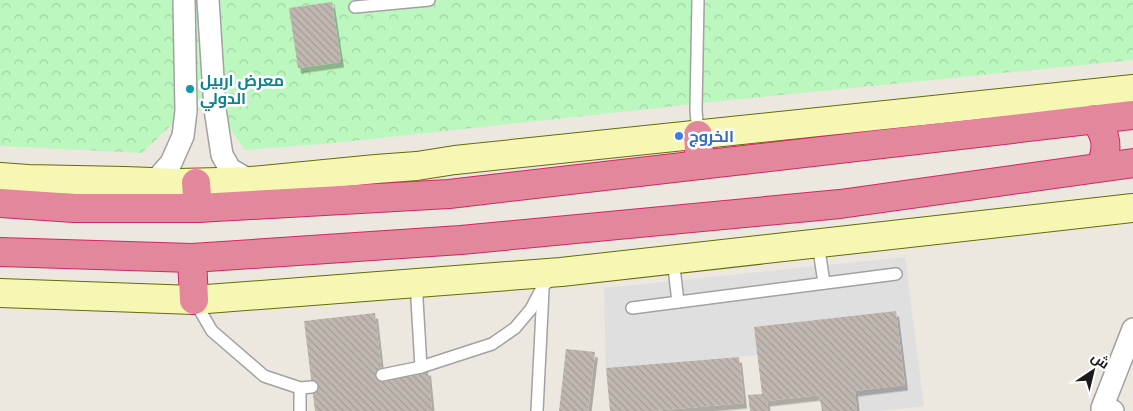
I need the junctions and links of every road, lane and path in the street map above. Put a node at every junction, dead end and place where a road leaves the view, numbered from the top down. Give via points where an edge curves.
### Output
1 (184, 0) edge
2 (208, 0) edge
3 (429, 0) edge
4 (698, 0) edge
5 (356, 7) dead end
6 (1133, 89) edge
7 (1133, 115) edge
8 (1094, 119) junction
9 (698, 135) junction
10 (1133, 163) edge
11 (700, 165) junction
12 (1100, 167) junction
13 (0, 177) edge
14 (251, 181) junction
15 (154, 182) junction
16 (197, 195) junction
17 (0, 203) edge
18 (1133, 208) edge
19 (818, 243) junction
20 (0, 252) edge
21 (192, 258) junction
22 (673, 259) junction
23 (896, 274) dead end
24 (552, 279) junction
25 (418, 282) junction
26 (824, 283) junction
27 (0, 293) edge
28 (194, 300) junction
29 (678, 302) junction
30 (632, 308) dead end
31 (1133, 330) edge
32 (421, 367) junction
33 (382, 375) dead end
34 (312, 386) dead end
35 (300, 388) junction
36 (1108, 409) edge
37 (300, 411) edge
38 (537, 411) edge

1 - 15 street via 186,111 183,136 171,163
2 - 14 street via 222,155 230,169
3 - 5 lane
4 - 9 lane
6 - 9 street
7 - 8 highway
8 - 11 highway
8 - 12 highway via 1106,142
9 - 11 highway
9 - 14 street
10 - 12 highway
11 - 16 highway via 449,194
12 - 21 highway via 840,204 461,240
13 - 15 street
14 - 16 street
15 - 16 street
16 - 17 highway via 74,208
18 - 19 street
19 - 22 street
19 - 26 lane
20 - 21 highway
21 - 28 highway
22 - 24 street
22 - 29 lane
23 - 26 lane
24 - 25 street
24 - 32 lane via 515,328 492,344
24 - 38 lane
25 - 28 street
25 - 32 lane
26 - 29 lane
27 - 28 street
28 - 35 lane via 212,331 264,376
29 - 30 lane
31 - 36 street
32 - 33 lane
34 - 35 lane
35 - 37 lane

